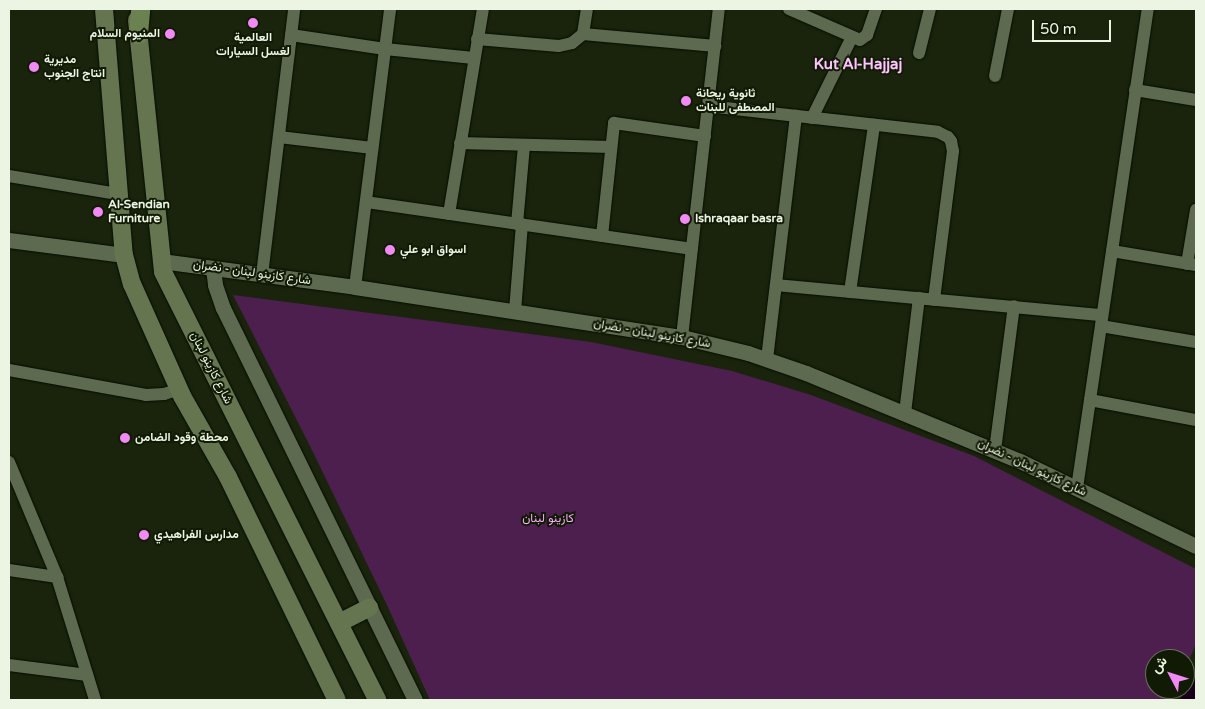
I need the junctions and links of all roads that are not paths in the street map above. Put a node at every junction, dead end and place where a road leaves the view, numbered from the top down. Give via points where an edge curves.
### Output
1 (104, 9) edge
2 (135, 9) edge
3 (140, 9) edge
4 (294, 9) edge
5 (390, 9) edge
6 (483, 9) edge
7 (586, 9) edge
8 (719, 9) edge
9 (789, 9) edge
10 (876, 9) edge
11 (930, 9) edge
12 (1008, 9) edge
13 (1148, 9) edge
14 (138, 34) junction
15 (583, 34) junction
16 (291, 36) junction
17 (852, 37) junction
18 (477, 39) junction
19 (715, 46) junction
20 (385, 49) junction
21 (919, 53) dead end
22 (474, 58) junction
23 (995, 76) dead end
24 (1135, 90) junction
25 (1196, 100) edge
26 (708, 106) junction
27 (796, 116) junction
28 (812, 118) junction
29 (874, 125) junction
30 (705, 136) junction
31 (279, 137) junction
32 (460, 144) junction
33 (524, 145) junction
34 (611, 147) junction
35 (372, 148) junction
36 (9, 176) edge
37 (118, 194) junction
38 (366, 202) junction
39 (1196, 210) edge
40 (449, 214) junction
41 (519, 224) junction
42 (602, 236) junction
43 (9, 240) edge
44 (692, 249) junction
45 (1112, 251) junction
46 (124, 255) junction
47 (161, 261) junction
48 (1192, 264) edge
49 (213, 268) junction
50 (262, 275) junction
51 (776, 285) junction
52 (355, 288) junction
53 (850, 292) junction
54 (919, 298) junction
55 (934, 300) junction
56 (1014, 306) junction
57 (515, 311) junction
58 (1101, 320) junction
59 (682, 337) junction
60 (1196, 342) edge
61 (767, 359) junction
62 (9, 368) edge
63 (180, 389) junction
64 (1090, 400) junction
65 (906, 413) junction
66 (1196, 420) edge
67 (995, 450) junction
68 (9, 462) edge
69 (1077, 488) junction
70 (9, 491) edge
71 (22, 492) junction
72 (1196, 546) edge
73 (9, 570) edge
74 (57, 577) junction
75 (369, 608) junction
76 (339, 623) junction
77 (9, 665) edge
78 (87, 675) junction
79 (95, 700) edge
80 (337, 700) edge
81 (378, 700) edge
82 (414, 700) edge

1 - 37 main road
2 - 14 main road, شارع كازينو لبنان
3 - 14 main road
4 - 16 street
5 - 20 street
6 - 18 street
7 - 15 street
8 - 19 street
9 - 17 street
10 - 17 street via 867,35 860,40
11 - 21 street
12 - 23 street
13 - 24 street
14 - 47 main road, شارع كازينو لبنان
15 - 18 street via 572,43 559,46
15 - 19 street
16 - 20 street
16 - 31 street
17 - 28 street
18 - 22 street
19 - 26 street
20 - 22 street
20 - 35 street
22 - 32 street
24 - 25 street
24 - 45 street
26 - 27 street
26 - 30 street
27 - 28 street
27 - 51 street
28 - 29 street
29 - 53 street
29 - 55 street via 943,134 953,146
30 - 34 street via 614,123
30 - 44 street
31 - 35 street
31 - 50 street
32 - 33 street
32 - 40 street
33 - 34 street
33 - 41 street
34 - 42 street
35 - 38 street
36 - 37 street
37 - 46 main road
38 - 40 street
38 - 52 street
39 - 48 street
40 - 41 street
41 - 42 street
41 - 57 street
42 - 44 street
43 - 46 street
44 - 59 street
45 - 48 street
45 - 58 street
46 - 63 main road via 138,298
47 - 49 street, شارع كازينو لبنان - نضران
47 - 76 main road, شارع كازينو لبنان via 168,283
49 - 50 street, شارع كازينو لبنان - نضران
49 - 75 street via 223,308
50 - 52 street, شارع كازينو لبنان - نضران
51 - 53 street
51 - 61 street
52 - 57 street, شارع كازينو لبنان - نضران
53 - 54 street
54 - 55 street
54 - 65 street
55 - 56 street
56 - 58 street
56 - 67 street
57 - 59 street, شارع كازينو لبنان - نضران
58 - 60 street
58 - 64 street
59 - 61 street, شارع كازينو لبنان - نضران
61 - 65 street, شارع كازينو لبنان - نضران
62 - 63 street via 146,395
63 - 80 main road via 228,477
64 - 66 street
64 - 69 street
65 - 67 street, شارع كازينو لبنان - نضران
67 - 69 street, شارع كازينو لبنان - نضران
68 - 71 street
69 - 72 street, شارع كازينو لبنان - نضران
70 - 71 street
71 - 74 street
73 - 74 street
74 - 78 street
75 - 76 main road
75 - 82 street
76 - 81 main road, شارع كازينو لبنان
77 - 78 street
78 - 79 street

